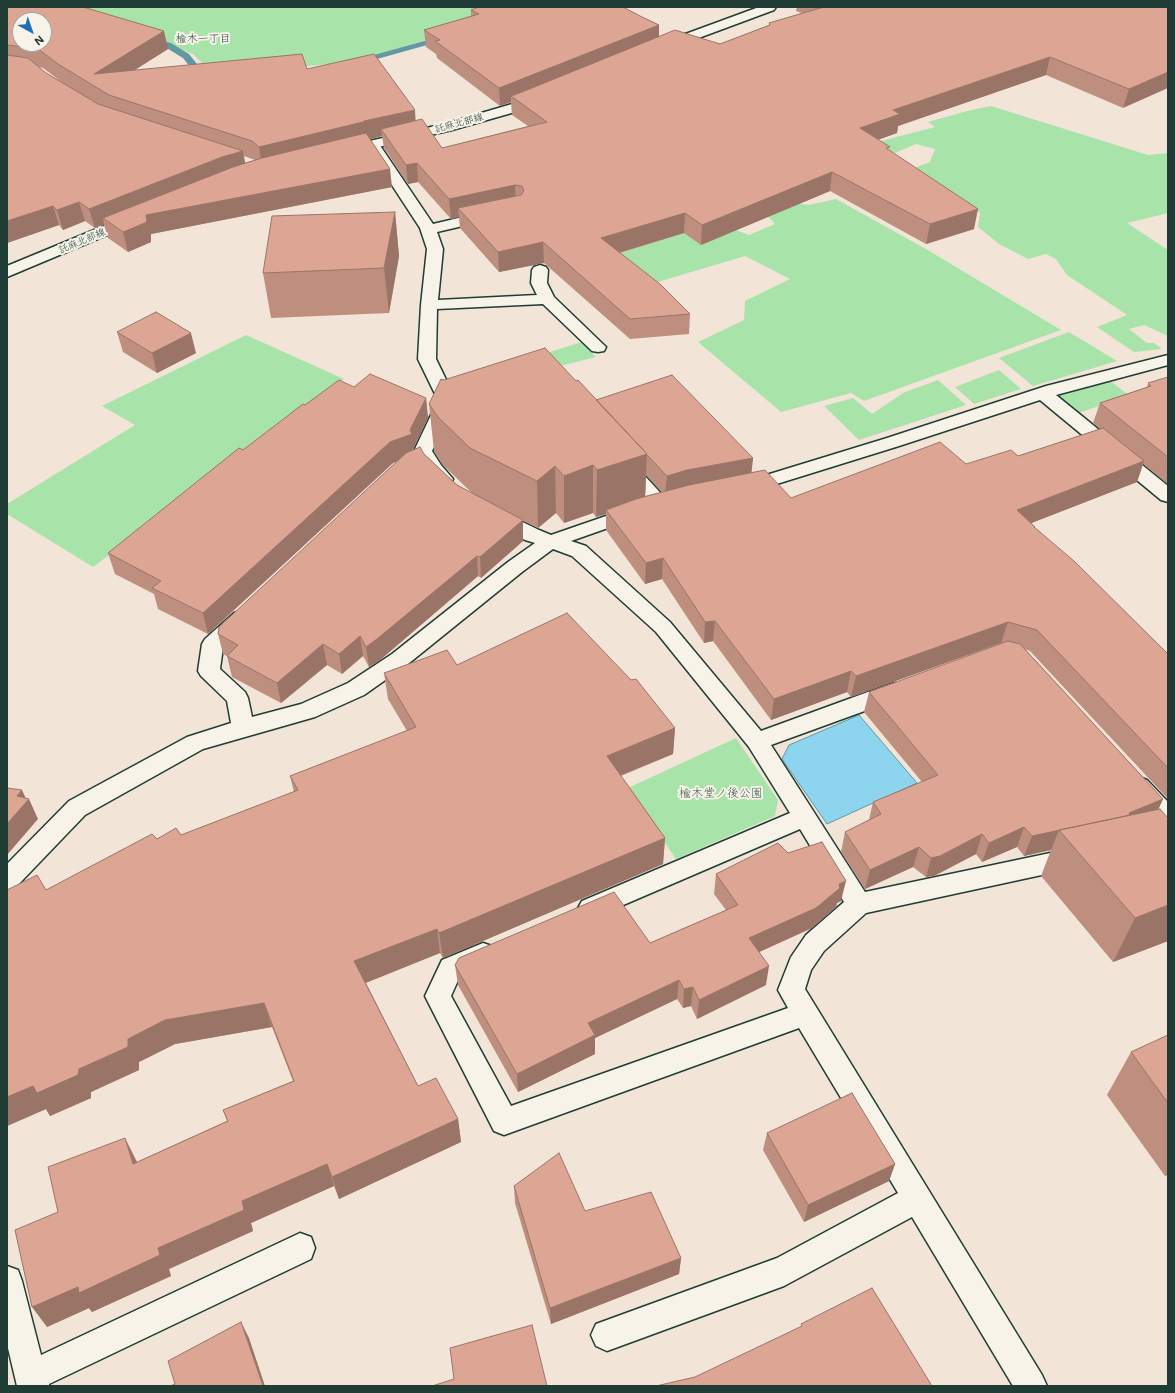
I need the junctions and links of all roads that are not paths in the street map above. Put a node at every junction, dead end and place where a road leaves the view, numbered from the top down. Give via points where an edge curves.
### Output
1 (770, 7) edge
2 (652, 51) edge
3 (552, 92) edge
4 (372, 144) junction
5 (327, 155) edge
6 (501, 213) edge
7 (146, 214) edge
8 (429, 229) junction
9 (540, 270) dead end
10 (7, 272) edge
11 (547, 298) junction
12 (429, 305) junction
13 (598, 347) dead end
14 (1168, 360) edge
15 (1043, 393) junction
16 (614, 453) edge
17 (427, 458) junction
18 (407, 466) edge
19 (455, 490) edge
20 (728, 490) edge
21 (1168, 496) edge
22 (680, 500) edge
23 (661, 505) junction
24 (486, 510) edge
25 (550, 542) junction
26 (253, 607) edge
27 (912, 684) edge
28 (243, 728) junction
29 (757, 741) junction
30 (1126, 772) edge
31 (805, 817) junction
32 (1165, 831) edge
33 (1098, 852) edge
34 (7, 880) edge
35 (859, 904) junction
36 (567, 918) edge
37 (502, 946) edge
38 (806, 1014) junction
39 (918, 1199) junction
40 (300, 1248) dead end
41 (7, 1280) edge
42 (607, 1334) dead end
43 (32, 1381) edge
44 (1031, 1386) edge

1 - 2 street
3 - 4 street, 託麻北部線 via 517,107 447,127
4 - 5 street, 託麻北部線
4 - 8 street
6 - 8 street
7 - 10 street, 託麻北部線
8 - 12 street via 435,249
9 - 11 street via 539,283
11 - 12 street
11 - 13 street
12 - 17 street via 427,359 450,390 445,396 440,415 423,451
14 - 15 street
15 - 20 street via 749,487
15 - 21 street
16 - 23 street
17 - 18 street
17 - 19 street
22 - 23 street
23 - 25 street
24 - 25 street
25 - 28 street via 400,659 356,689 308,711
25 - 29 street via 579,551 663,627
26 - 28 street via 213,644 209,671 237,698
27 - 29 street
28 - 34 street via 195,743 77,808
29 - 31 street
30 - 32 street
31 - 35 street
31 - 36 street
33 - 35 street
35 - 38 street via 815,943 800,965 791,990
37 - 38 street via 451,968 438,996 504,1122
38 - 39 street
39 - 42 street via 784,1271
39 - 44 street
40 - 43 street
41 - 43 street

